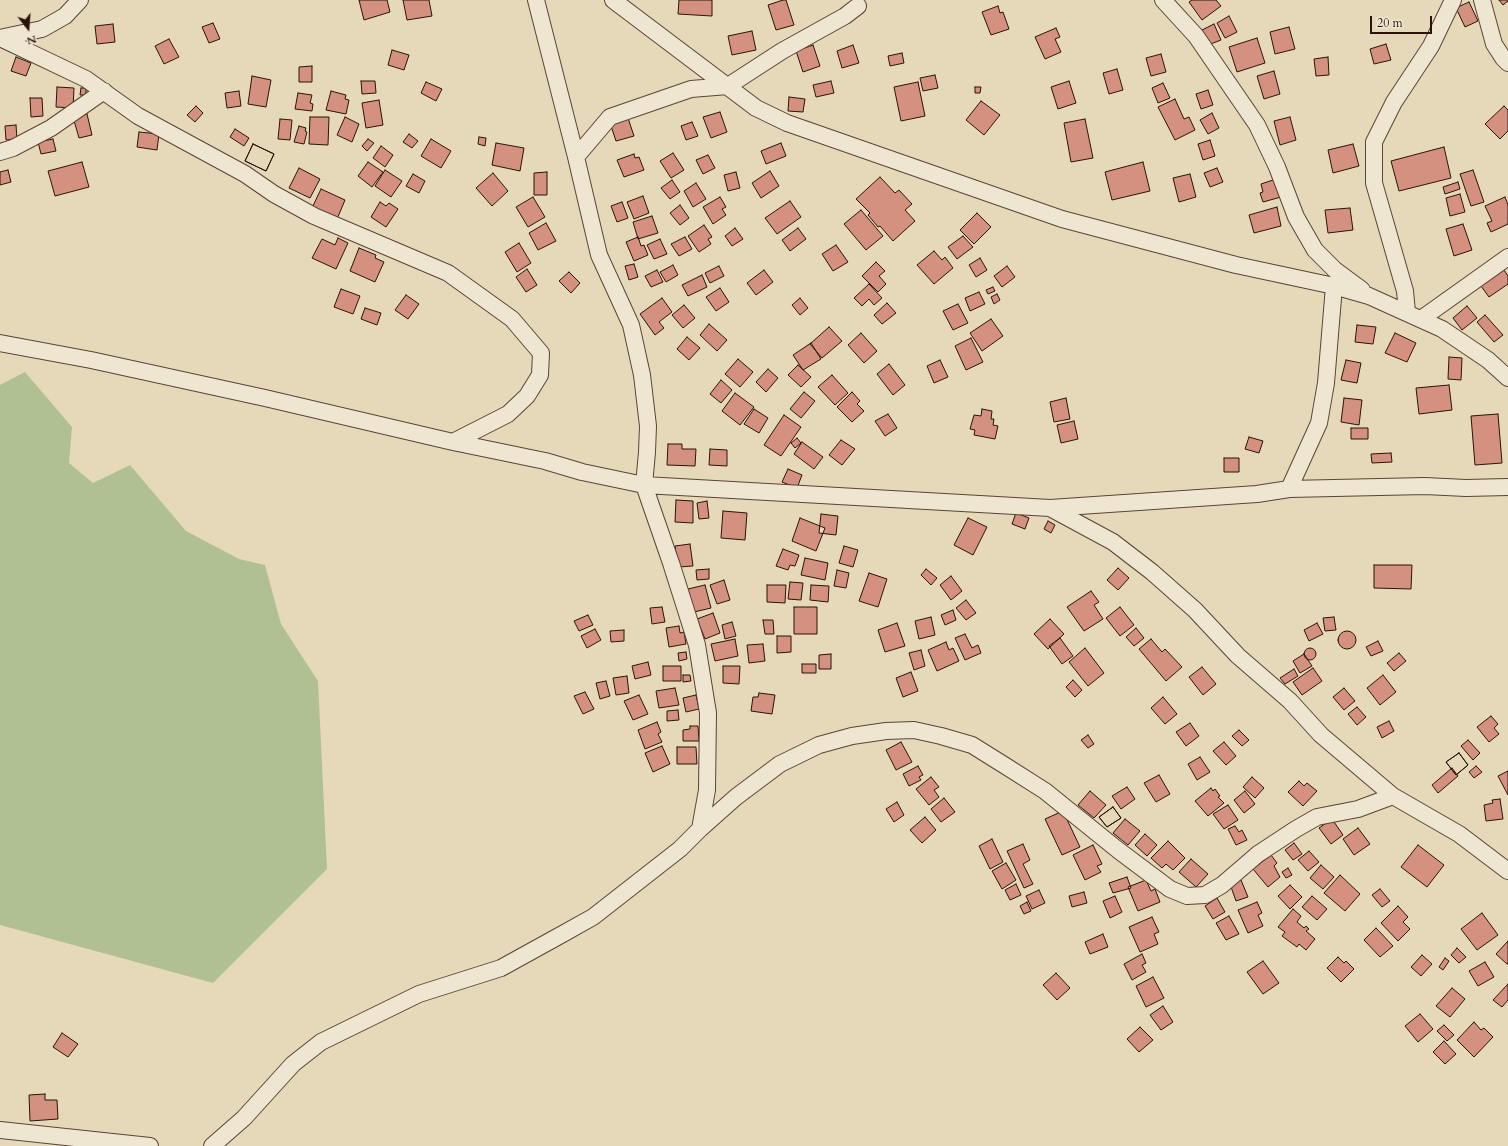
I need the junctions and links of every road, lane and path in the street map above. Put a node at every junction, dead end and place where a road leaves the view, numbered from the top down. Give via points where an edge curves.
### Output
1 (80, 0) edge
2 (536, 0) edge
3 (613, 0) edge
4 (1163, 0) edge
5 (1453, 0) edge
6 (1482, 0) edge
7 (858, 6) dead end
8 (0, 38) edge
9 (1508, 63) edge
10 (728, 86) junction
11 (104, 91) junction
12 (0, 152) edge
13 (576, 157) junction
14 (1508, 256) edge
15 (1334, 286) junction
16 (1369, 296) junction
17 (1414, 316) junction
18 (0, 343) edge
19 (1508, 378) edge
20 (453, 442) junction
21 (644, 484) junction
22 (1508, 487) edge
23 (1289, 489) junction
24 (1050, 508) junction
25 (1393, 796) junction
26 (700, 829) junction
27 (1508, 871) edge
28 (0, 1130) edge
29 (150, 1146) edge
30 (212, 1146) edge

1 - 8 street via 65,16 42,29
2 - 13 street
3 - 10 street
4 - 16 street via 1196,36 1257,125 1277,167 1296,217 1315,250 1335,270
5 - 17 street via 1431,46 1394,102 1374,142 1374,182
6 - 9 street via 1494,44
7 - 10 street
8 - 11 street via 86,79
10 - 13 street via 691,89 610,118
10 - 15 street via 756,108 787,123 1062,219 1236,265
11 - 12 street via 51,128 14,148
11 - 20 street via 138,116 245,174 274,194 314,216 448,273 512,319 541,353 540,374 528,396 508,414
13 - 21 street via 600,255 631,325 642,375 648,426
14 - 17 street
15 - 16 street
15 - 23 street via 1326,383 1319,423
16 - 17 street
17 - 19 street via 1442,329 1488,360
18 - 20 street via 273,400
20 - 21 street
21 - 24 street
21 - 26 street via 697,645 707,705 707,790
22 - 23 street
23 - 24 street via 1256,494
24 - 25 street via 1113,542 1152,572 1195,610 1238,656 1290,701 1320,735
25 - 26 street via 1358,809 1317,817 1258,854 1222,885 1205,895 1187,896 1170,889 1045,791 985,753 965,743 914,730 852,736 819,745 786,760 736,797
25 - 27 street via 1459,834
26 - 30 street via 680,849 593,916 566,932 501,968 419,994 321,1042 293,1064 244,1118
28 - 29 street

